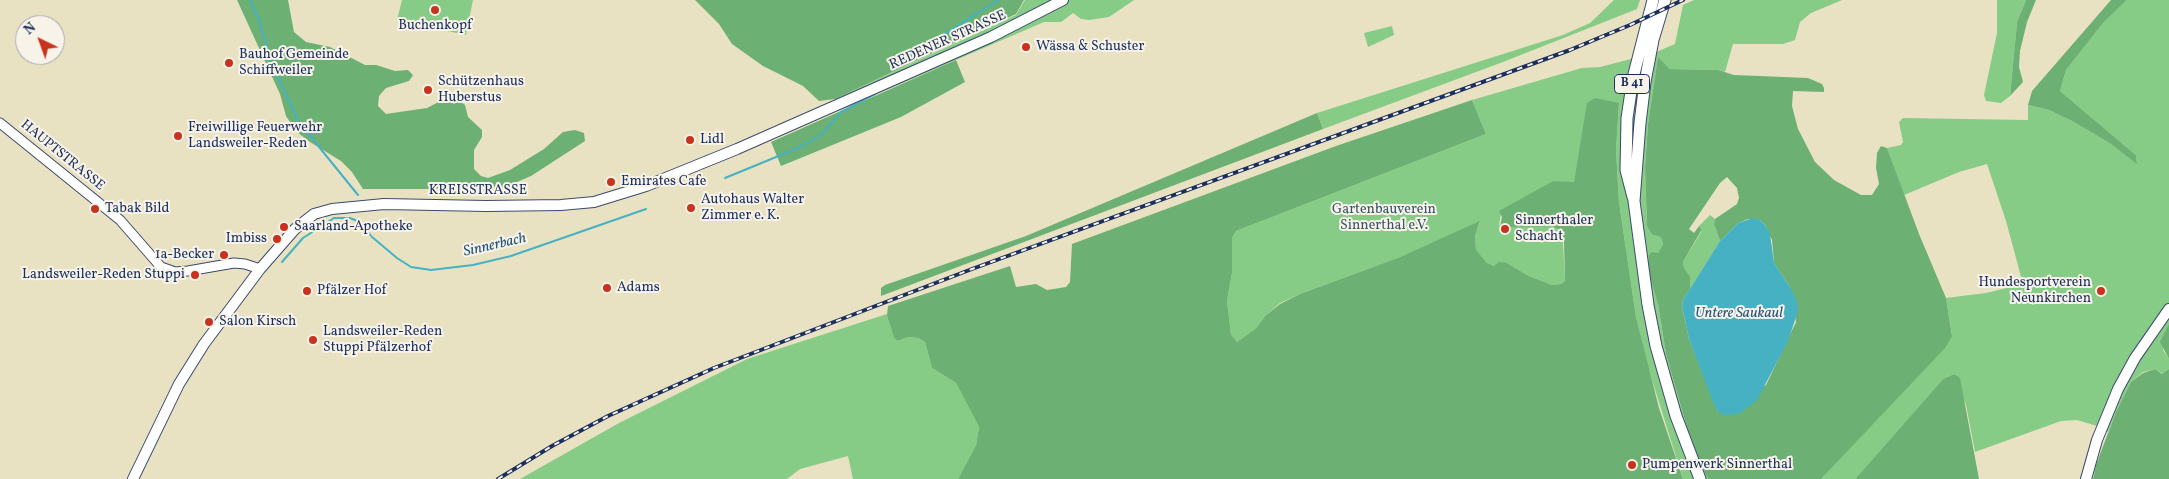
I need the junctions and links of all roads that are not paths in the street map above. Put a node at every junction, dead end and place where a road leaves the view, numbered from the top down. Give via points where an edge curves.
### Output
1 (1063, 0) edge
2 (1653, 0) edge
3 (1665, 0) edge
4 (842, 103) joint
5 (0, 123) edge
6 (1634, 201) junction
7 (260, 269) junction
8 (2169, 310) edge
9 (179, 384) junction
10 (126, 479) edge
11 (132, 479) edge
12 (1700, 479) edge
13 (2086, 479) edge

1 - 4 main road, REDENER STRASSE via 991,37
2 - 6 highway, B 41 via 1633,78 1627,118 1626,170
3 - 6 highway, B 41 via 1645,82
4 - 7 main road, KREISSTRASSE via 646,186 594,202 486,206 384,204 314,214
5 - 7 street, HAUPTSTRASSE via 120,220 162,267 175,272 234,264
6 - 12 highway, B 41 via 1656,346 1676,416
7 - 9 main road, KREISSTRASSE via 209,337
8 - 13 main road via 2118,389
9 - 10 main road, KREISSTRASSE
9 - 11 main road, KREISSTRASSE

